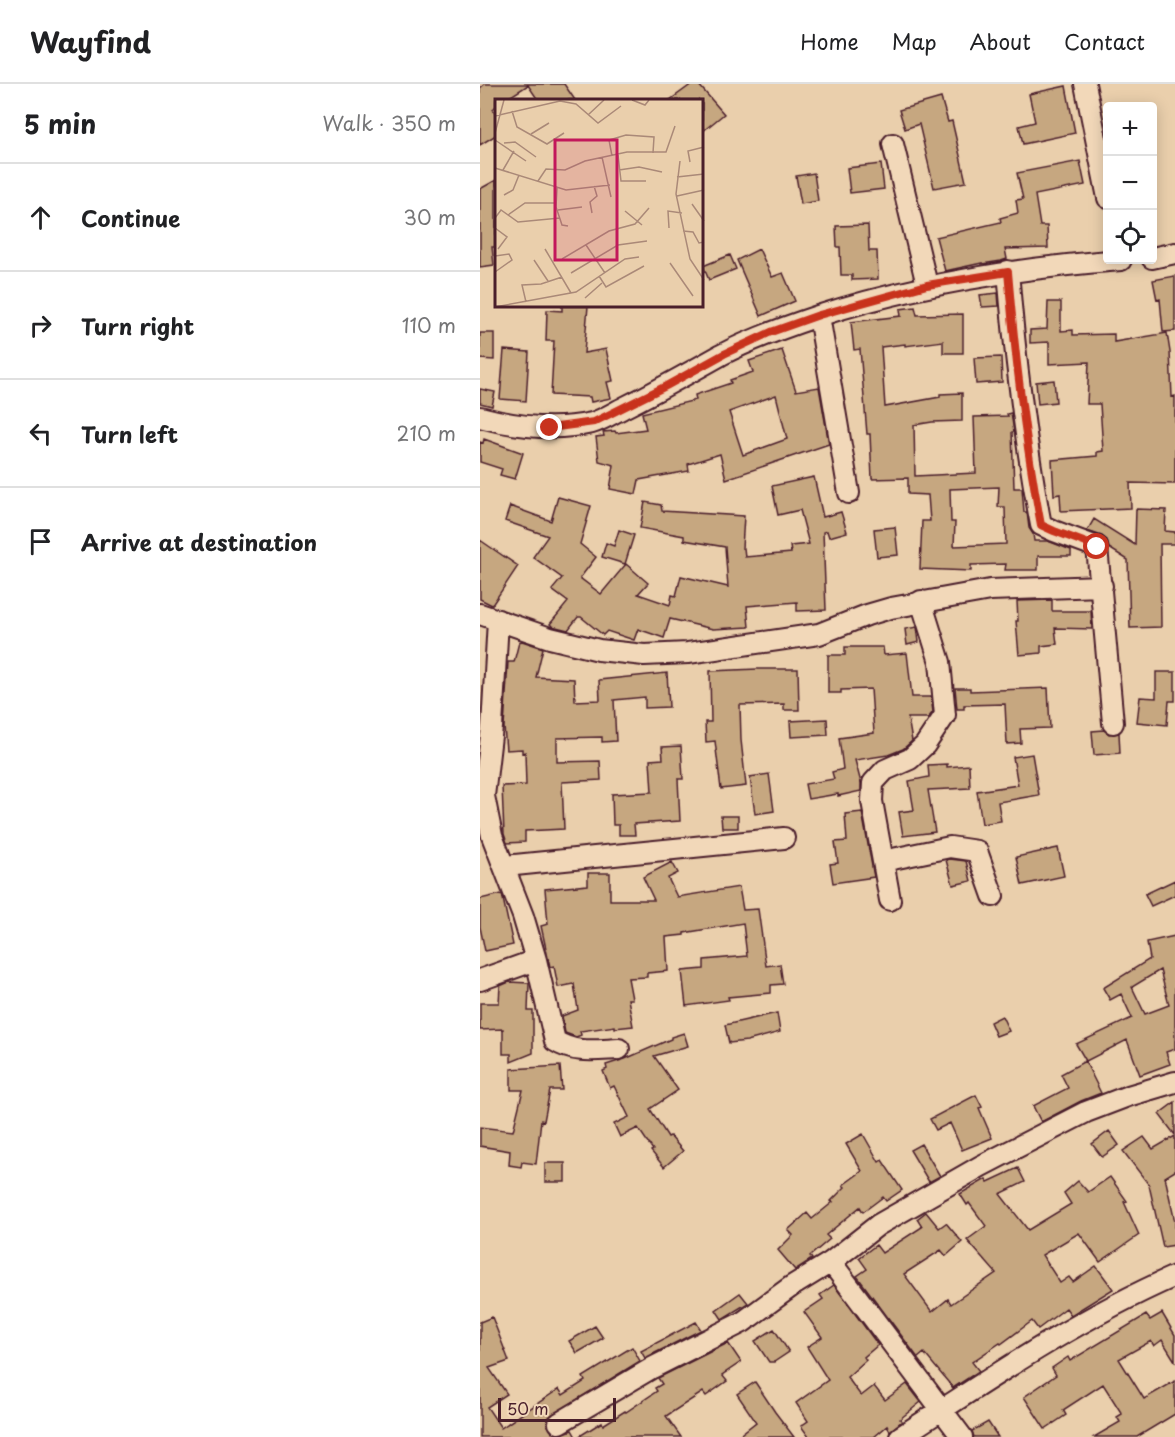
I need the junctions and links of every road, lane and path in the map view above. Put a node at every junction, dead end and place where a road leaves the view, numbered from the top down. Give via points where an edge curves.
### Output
1 (1085, 84) edge
2 (893, 144) dead end
3 (1103, 177) edge
4 (1175, 253) edge
5 (1157, 257) edge
6 (1103, 262) edge
7 (1008, 272) junction
8 (927, 285) junction
9 (819, 315) junction
10 (480, 417) edge
11 (849, 494) dead end
12 (1102, 586) junction
13 (921, 601) junction
14 (489, 617) edge
15 (1113, 723) dead end
16 (482, 797) edge
17 (784, 838) dead end
18 (883, 861) junction
19 (505, 866) junction
20 (993, 896) dead end
21 (890, 900) dead end
22 (536, 960) junction
23 (480, 980) edge
24 (619, 1048) dead end
25 (1175, 1082) edge
26 (831, 1262) junction
27 (1175, 1276) edge
28 (943, 1409) junction
29 (559, 1423) dead end
30 (900, 1437) edge
31 (962, 1437) edge

1 - 3 street
2 - 8 street
4 - 5 street
6 - 7 street
7 - 8 street
7 - 12 street via 1017,374 1041,525 1097,547
8 - 9 street
9 - 10 street via 724,354 594,422 550,428 508,425
9 - 11 street
12 - 13 street via 990,590
12 - 15 street
13 - 14 street via 867,615 819,634 688,653 644,655 599,650 550,638
13 - 18 street via 940,662 945,715 918,752 885,770 873,783 872,801
14 - 16 street via 492,727
16 - 19 street
17 - 19 street
18 - 20 street via 950,847 977,850
18 - 21 street
19 - 22 street
22 - 23 street
22 - 24 street via 555,1041 579,1051
25 - 26 street via 1086,1112 981,1166 878,1225
26 - 28 street
26 - 29 street via 743,1322 652,1368
27 - 28 street via 1061,1334
28 - 30 street
28 - 31 street

